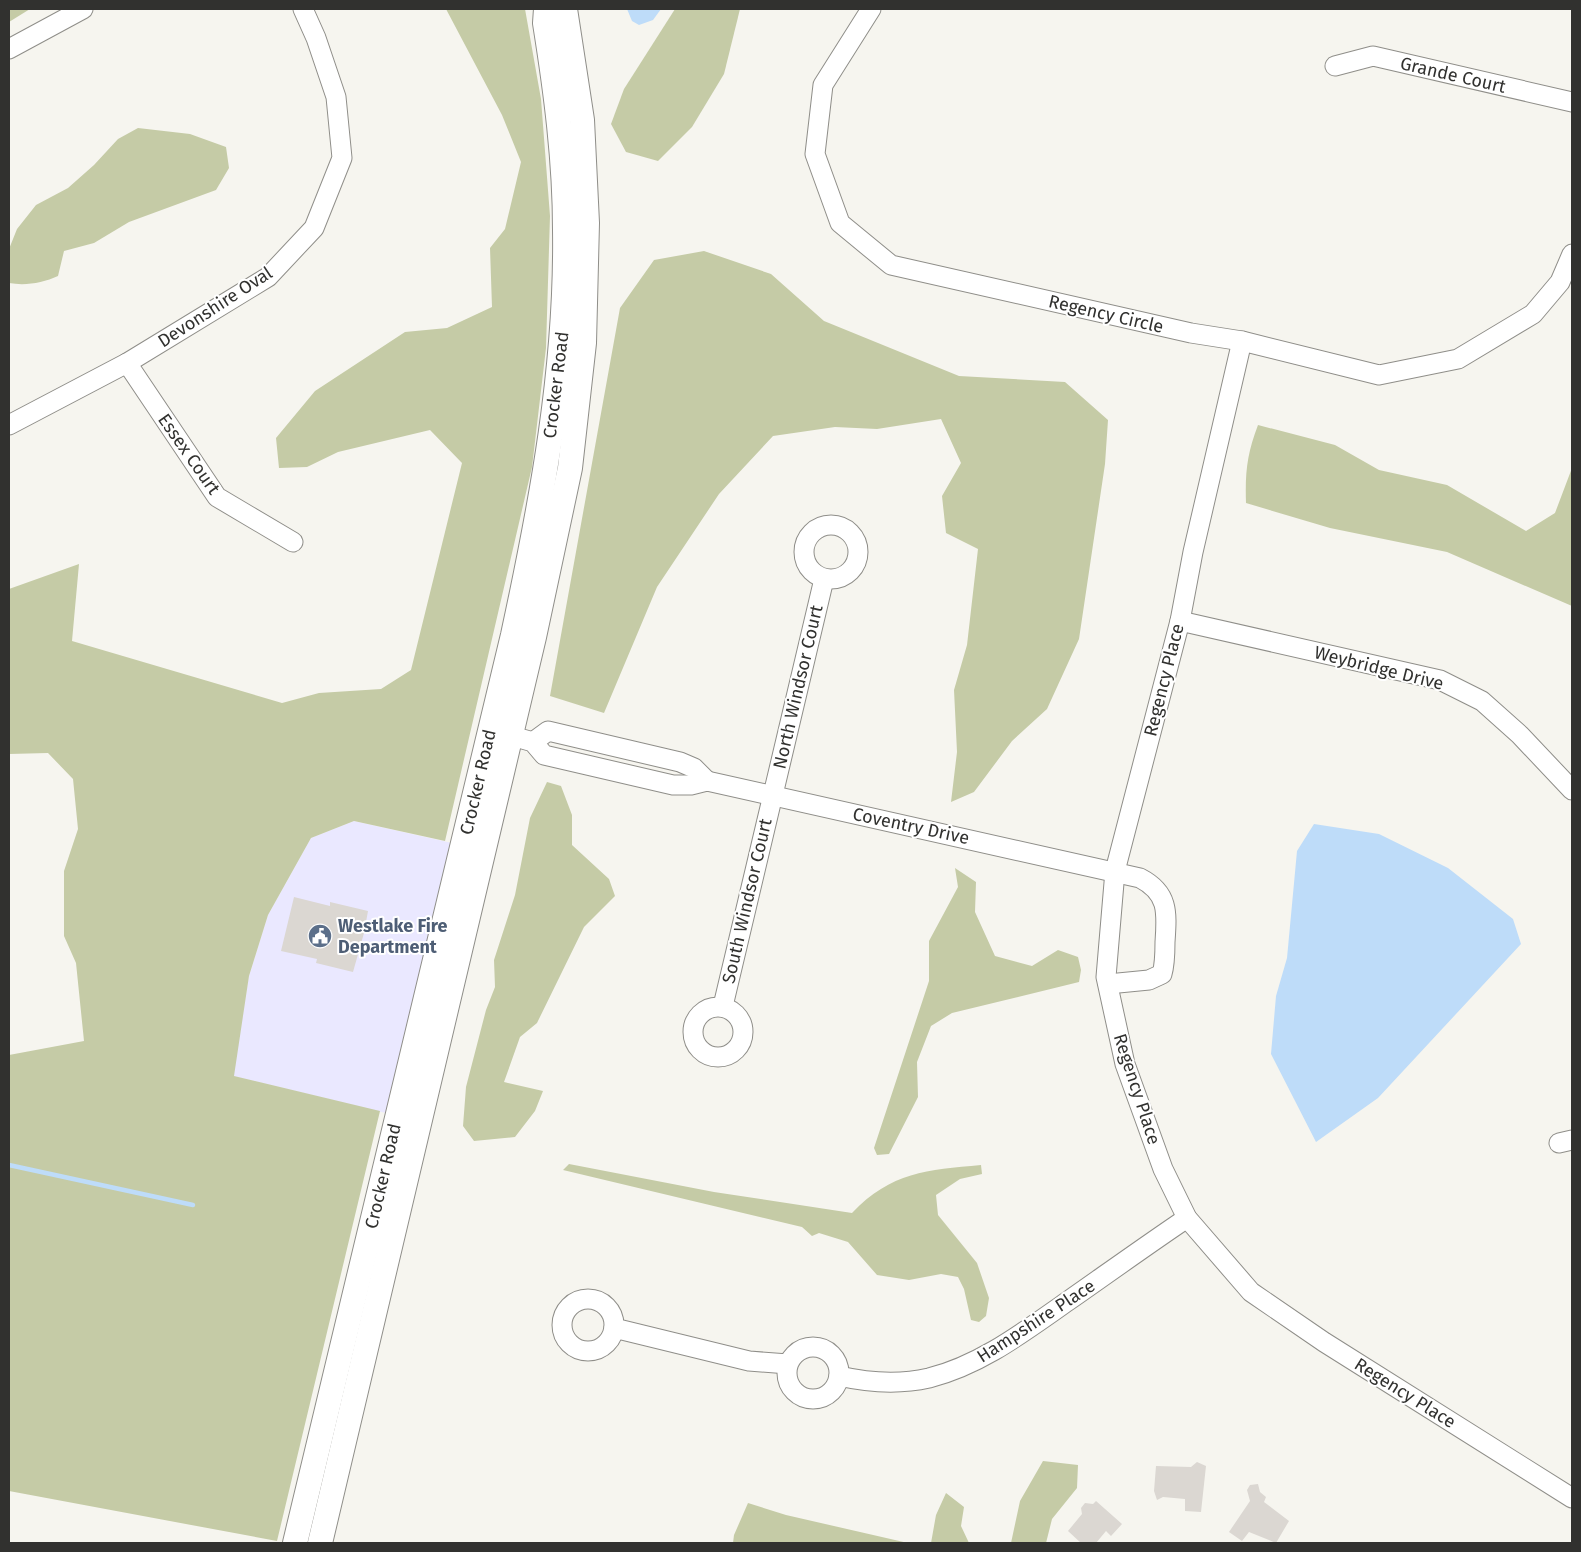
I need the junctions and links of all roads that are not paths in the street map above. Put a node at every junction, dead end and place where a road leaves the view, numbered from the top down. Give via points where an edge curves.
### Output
1 (83, 9) edge
2 (302, 9) edge
3 (546, 9) edge
4 (565, 9) edge
5 (871, 9) edge
6 (9, 49) edge
7 (1335, 66) dead end
8 (1572, 102) edge
9 (1572, 254) edge
10 (1242, 341) junction
11 (127, 363) junction
12 (9, 425) edge
13 (293, 542) dead end
14 (824, 579) dead end
15 (1180, 621) junction
16 (511, 736) junction
17 (1572, 790) edge
18 (772, 796) junction
19 (1115, 871) junction
20 (1108, 984) junction
21 (723, 1006) dead end
22 (1187, 1218) junction
23 (614, 1328) dead end
24 (788, 1364) junction
25 (839, 1376) junction
26 (1572, 1498) edge
27 (295, 1543) edge
28 (320, 1543) edge

1 - 6 street
2 - 11 street, Devonshire Oval via 316,38 336,97 342,158 314,228 268,277
3 - 16 main road, Crocker Road via 565,200 562,331
4 - 16 main road, Crocker Road via 582,120 587,223 584,343 570,468
5 - 10 street, Regency Circle via 823,85 815,154 840,223 891,265 1191,333
7 - 8 street, Grande Court via 1373,56
9 - 10 street, Regency Circle via 1560,282 1533,314 1458,359 1379,375
10 - 15 street, Regency Place
11 - 12 street, Devonshire Oval
11 - 13 street, Essex Court via 216,498
14 - 18 street, North Windsor Court
15 - 17 street, Weybridge Drive via 1440,680 1482,701 1520,735
15 - 19 street, Regency Place
16 - 18 street, Coventry Drive via 544,755 664,783 691,785 707,781
16 - 27 main road, Crocker Road
16 - 28 main road, Crocker Road
18 - 19 street, Coventry Drive
18 - 21 street, South Windsor Court
19 - 20 street, Regency Place
19 - 20 street, Coventry Drive via 1153,884 1165,903 1164,968 1158,977
20 - 22 street, Regency Place via 1125,1064 1163,1169
22 - 25 street, Hampshire Place via 1026,1330 974,1362 929,1378 887,1384
22 - 26 street, Regency Place via 1251,1292 1324,1342
23 - 24 street via 749,1361
24 - 25 street via 797,1352 805,1348 822,1348 835,1359
24 - 25 street via 788,1381 792,1389 806,1398 824,1396

